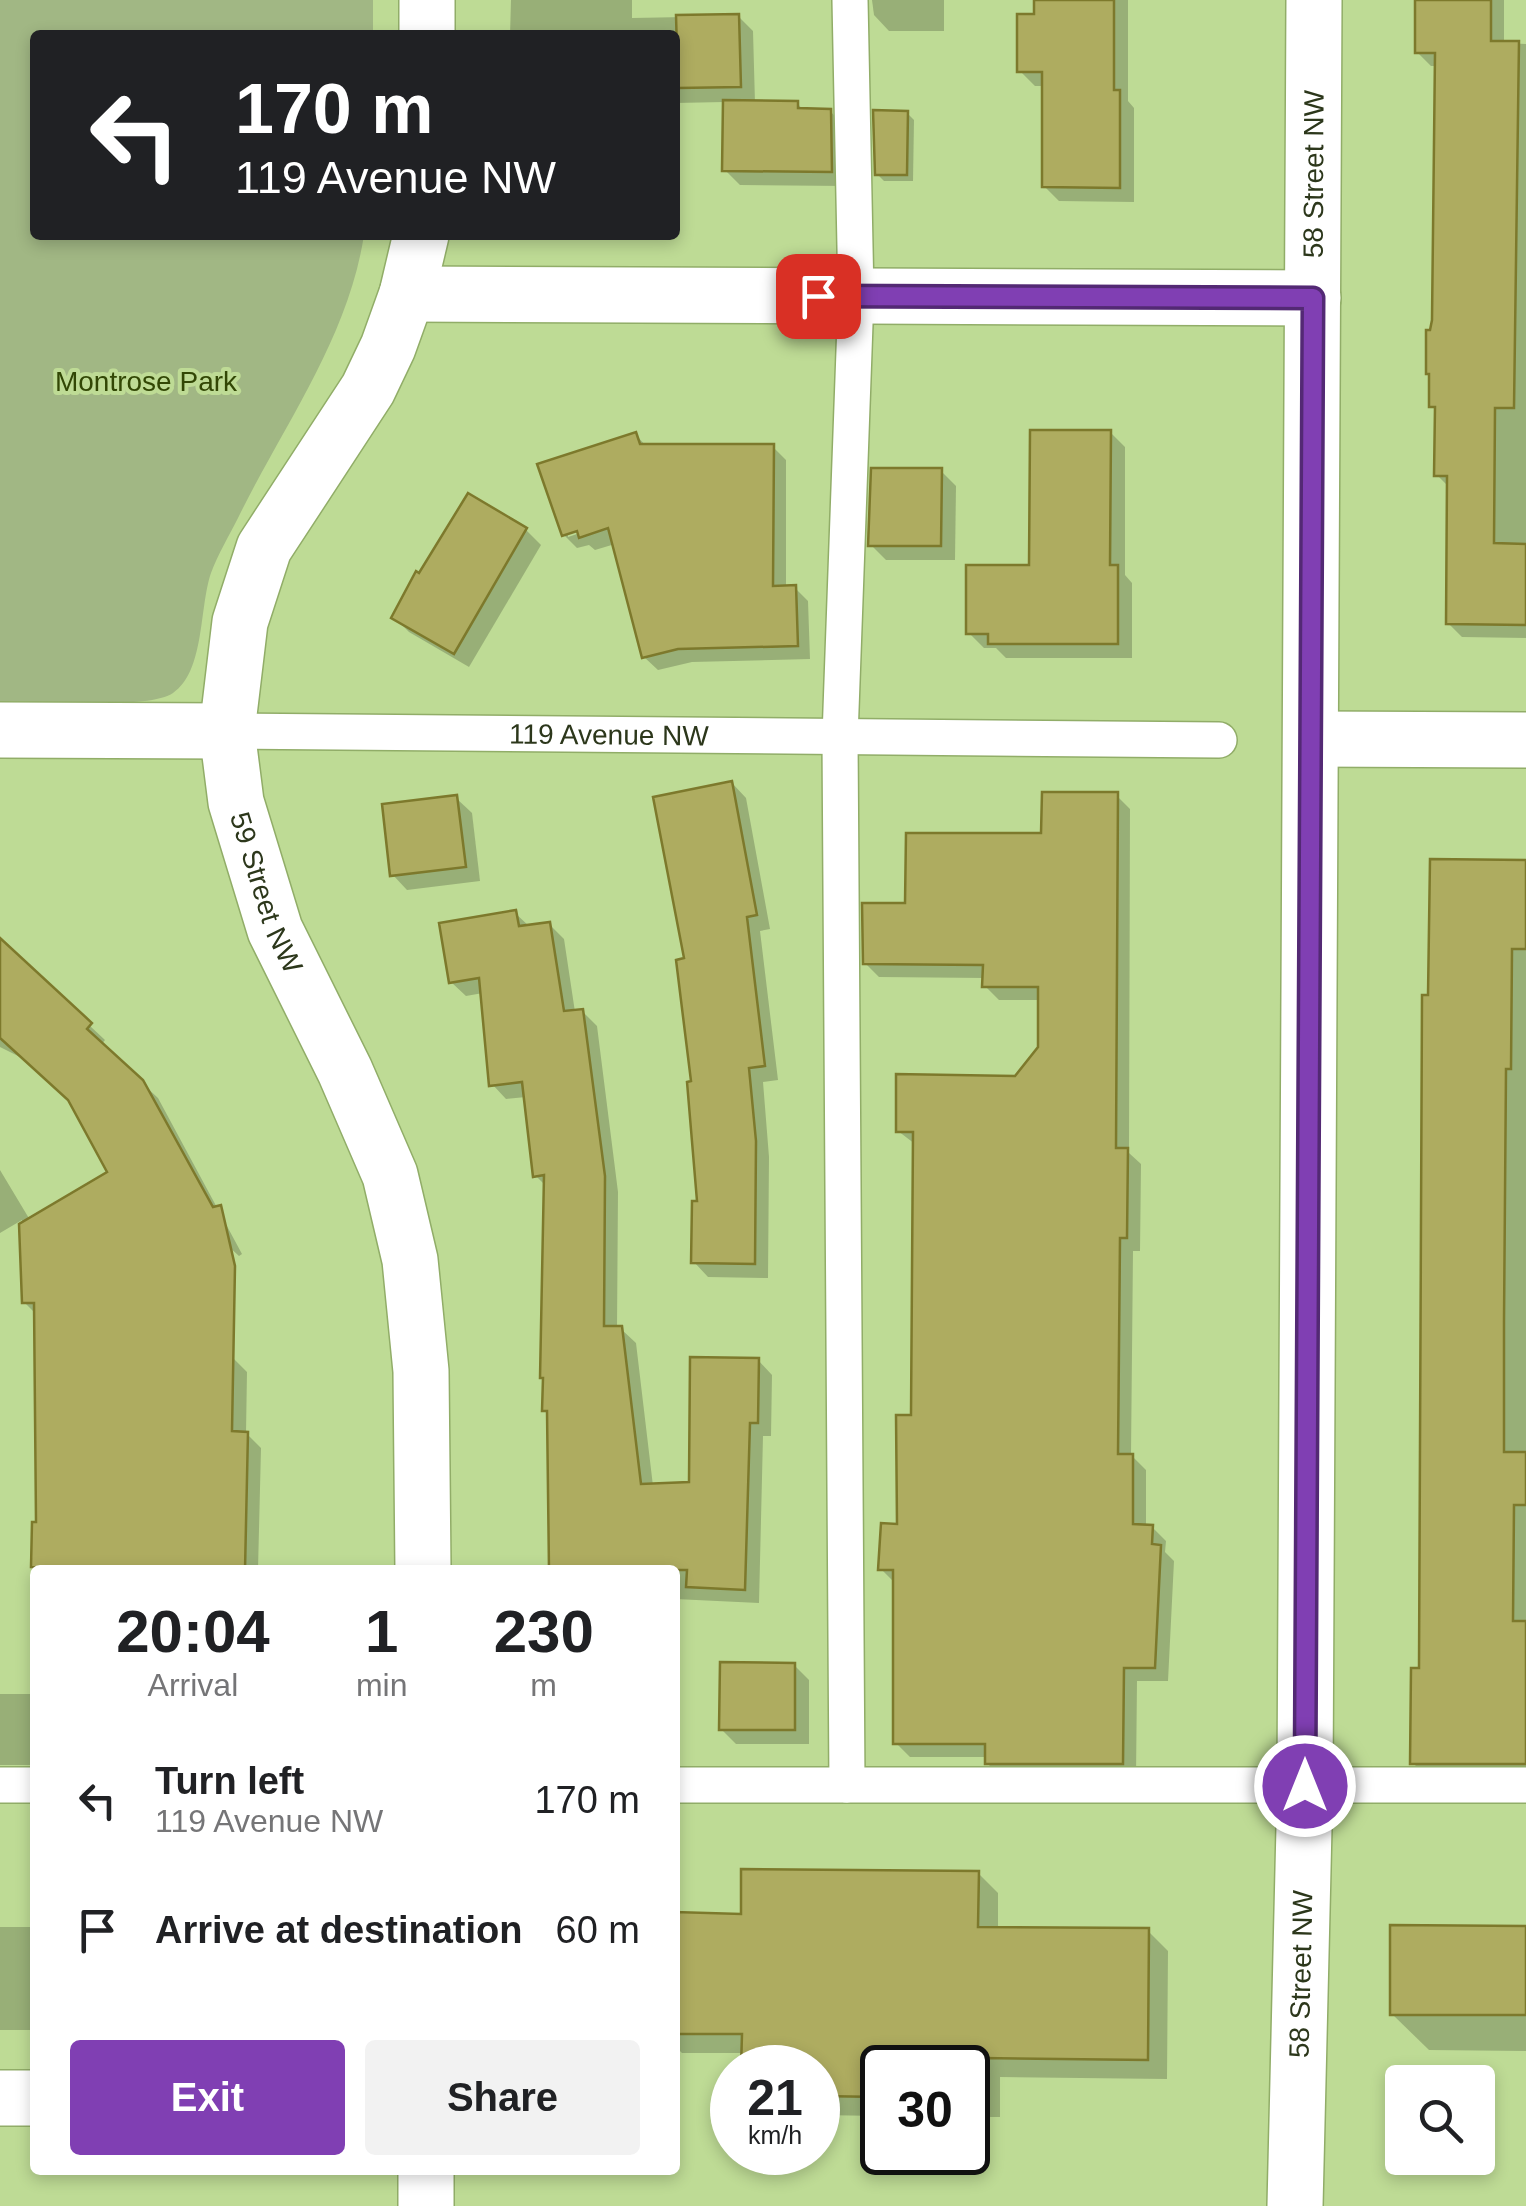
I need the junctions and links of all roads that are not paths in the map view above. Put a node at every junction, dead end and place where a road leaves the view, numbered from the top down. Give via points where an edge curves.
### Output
1 (427, 0) edge
2 (850, 0) edge
3 (1314, 0) edge
4 (427, 30) edge
5 (420, 240) edge
6 (407, 294) junction
7 (856, 296) junction
8 (1313, 298) junction
9 (0, 730) edge
10 (227, 731) junction
11 (840, 736) junction
12 (1218, 740) dead end
13 (1311, 740) junction
14 (1526, 740) edge
15 (423, 1565) edge
16 (0, 1786) edge
17 (30, 1786) edge
18 (680, 1786) edge
19 (847, 1786) junction
20 (1305, 1786) junction
21 (1526, 1786) edge
22 (0, 2098) edge
23 (30, 2098) edge
24 (426, 2175) edge
25 (426, 2206) edge
26 (1295, 2206) edge

1 - 4 street
2 - 7 lane
3 - 8 street, 58 Street NW
5 - 6 street, 59 Street NW
6 - 7 street
6 - 10 street, 59 Street NW via 368,388 264,548 240,622
7 - 8 street
7 - 11 lane
8 - 13 street, 58 Street NW
9 - 10 street, 119 Avenue NW
10 - 11 lane, 119 Avenue NW
10 - 15 street, 59 Street NW via 236,802 275,930 390,1175 410,1260 421,1371
11 - 12 lane, 119 Avenue NW
11 - 19 lane
13 - 14 street
13 - 20 street, 58 Street NW
16 - 17 lane
18 - 19 lane
19 - 20 lane
20 - 21 lane
20 - 26 street, 58 Street NW
22 - 23 street
24 - 25 street

